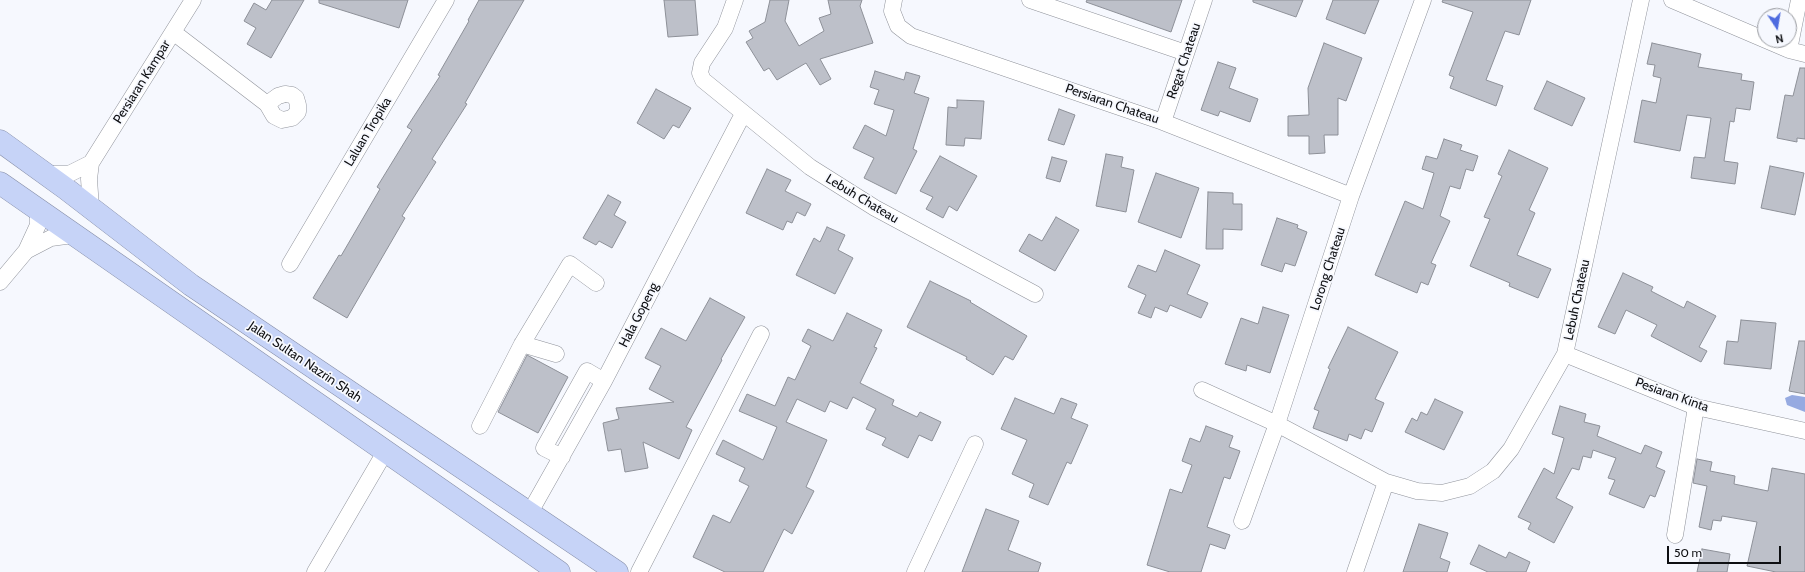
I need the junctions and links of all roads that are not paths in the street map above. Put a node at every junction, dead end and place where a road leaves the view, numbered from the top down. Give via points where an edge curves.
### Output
1 (193, 0) edge
2 (446, 0) edge
3 (735, 0) edge
4 (894, 0) edge
5 (1030, 0) edge
6 (1204, 0) edge
7 (1423, 0) edge
8 (1641, 0) edge
9 (1672, 0) edge
10 (1799, 0) edge
11 (173, 32) junction
12 (1789, 50) junction
13 (1186, 53) junction
14 (1805, 54) edge
15 (267, 104) junction
16 (743, 114) junction
17 (1163, 122) junction
18 (0, 141) edge
19 (91, 163) junction
20 (45, 174) junction
21 (0, 184) edge
22 (1351, 196) junction
23 (91, 208) junction
24 (38, 210) junction
25 (73, 235) junction
26 (26, 251) junction
27 (290, 264) dead end
28 (0, 282) edge
29 (596, 282) dead end
30 (1035, 294) dead end
31 (761, 334) dead end
32 (522, 344) junction
33 (556, 354) dead end
34 (1565, 354) junction
35 (1202, 390) dead end
36 (1696, 407) junction
37 (1277, 424) junction
38 (480, 426) dead end
39 (1805, 431) edge
40 (975, 444) dead end
41 (385, 452) junction
42 (1386, 482) junction
43 (529, 514) junction
44 (1242, 521) dead end
45 (1675, 535) dead end
46 (315, 572) edge
47 (559, 572) edge
48 (617, 572) edge
49 (639, 572) edge
50 (915, 572) edge
51 (1355, 572) edge

1 - 11 street, Persiaran Kampar
2 - 27 street, Laluan Tropika
3 - 16 street, Lebuh Chateau via 725,28 702,64 700,73 703,80
4 - 17 street, Persiaran Chateau via 892,11 898,26 911,36
5 - 13 street
6 - 13 street, Regat Chateau
7 - 22 street, Lorong Chateau
8 - 34 street, Lebuh Chateau
9 - 12 street
10 - 12 street
11 - 15 street
11 - 19 street, Persiaran Kampar
12 - 14 street
13 - 17 street, Regat Chateau
15 - 15 street via 274,116 282,120 292,118 298,112 298,95 278,96
16 - 30 street, Lebuh Chateau via 810,167 875,208
16 - 43 street, Hala Gopeng via 604,381
17 - 22 street, Persiaran Chateau
18 - 20 highway, Jalan Sultan Nazrin Shah
19 - 20 street via 69,174
19 - 23 street, Persiaran Kampar
20 - 23 highway, Jalan Sultan Nazrin Shah
21 - 24 highway
22 - 37 street, Lorong Chateau
23 - 43 highway, Jalan Sultan Nazrin Shah via 191,285
24 - 25 highway
24 - 26 street via 38,225
25 - 26 street via 51,238
25 - 41 highway
26 - 28 street
29 - 32 street via 570,264
31 - 49 street
32 - 33 street
32 - 38 street
34 - 36 street, Pesiaran Kinta
34 - 42 street, Lebuh Chateau via 1511,449 1493,471 1470,486 1442,493 1417,491
35 - 37 street
36 - 39 street, Pesiaran Kinta
36 - 45 street
37 - 42 street
37 - 44 street, Lorong Chateau
40 - 50 street
41 - 46 street
41 - 47 highway
42 - 51 street
43 - 48 highway, Jalan Sultan Nazrin Shah

